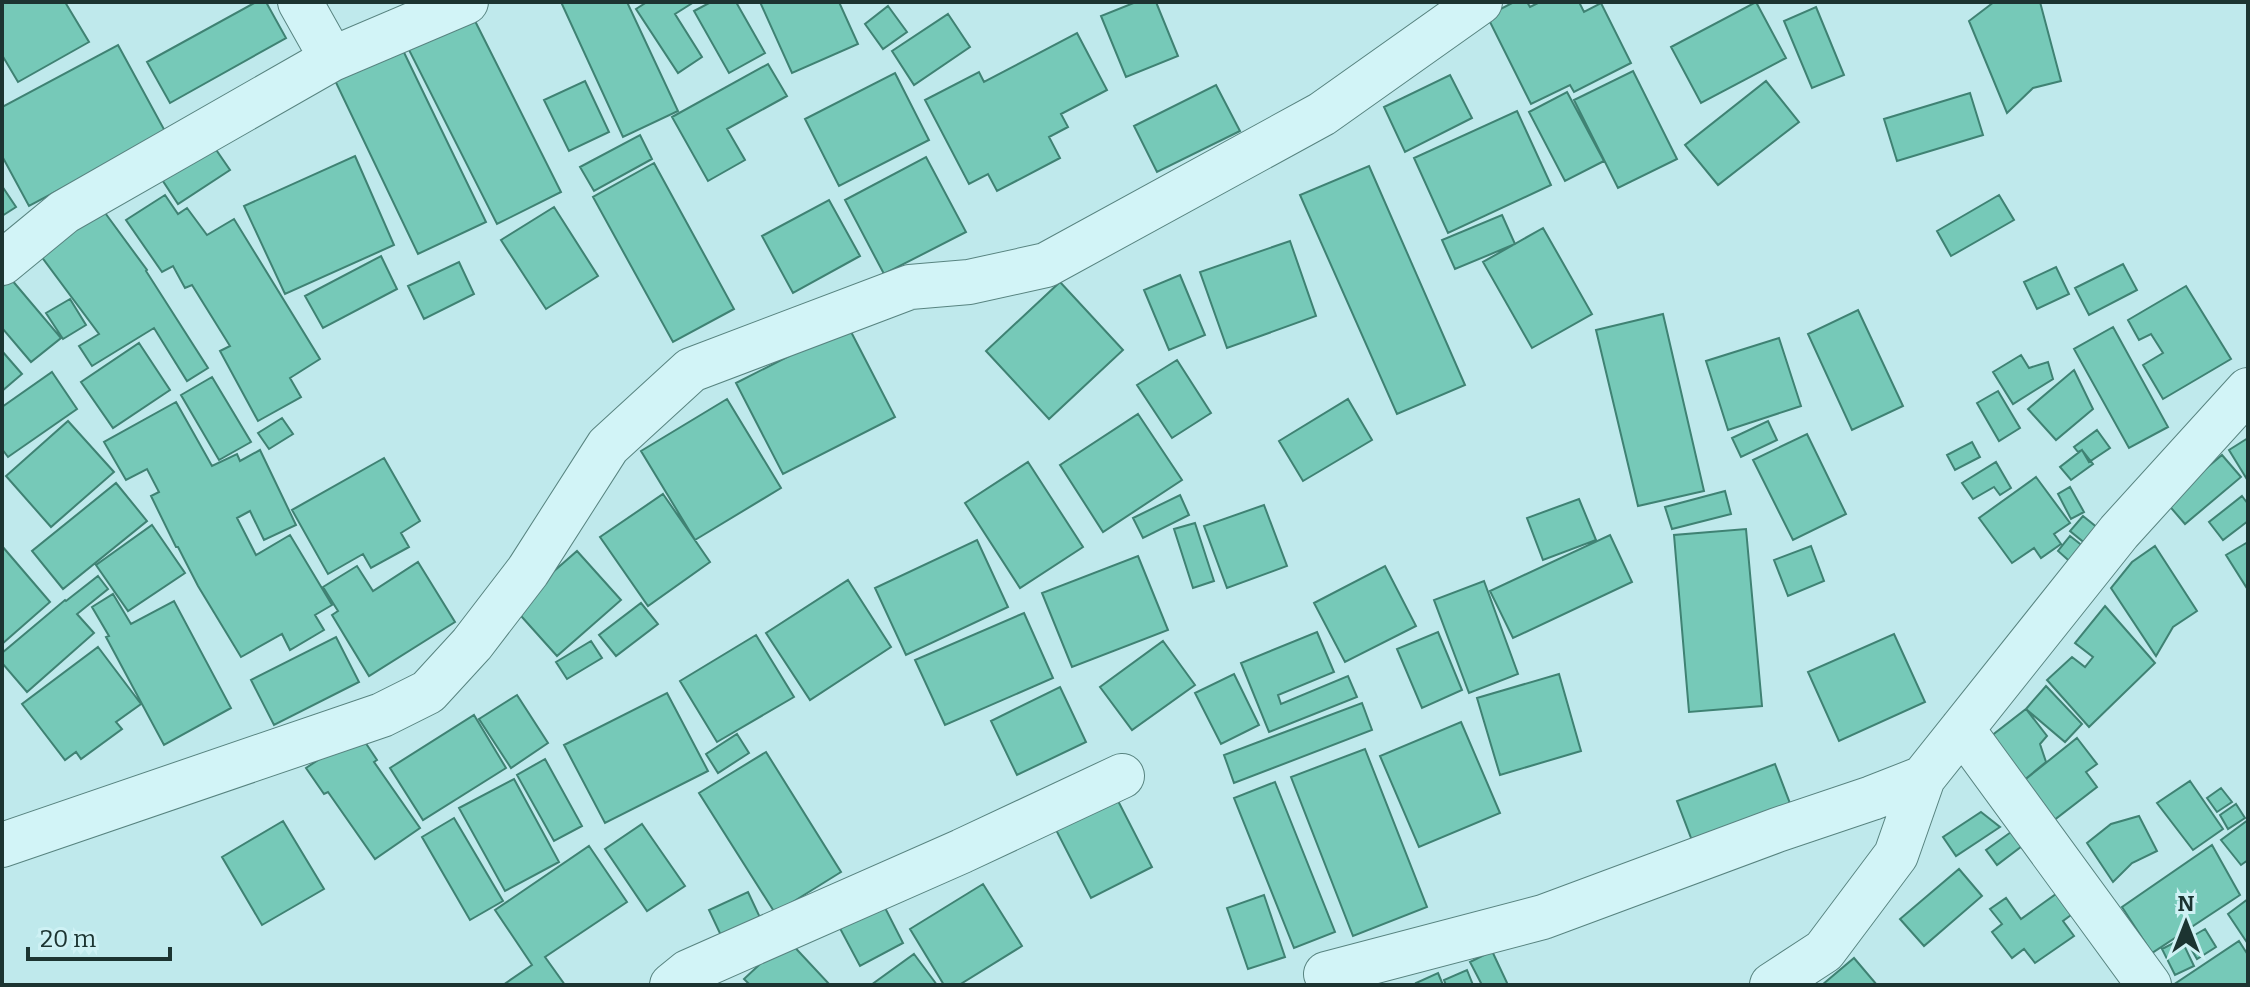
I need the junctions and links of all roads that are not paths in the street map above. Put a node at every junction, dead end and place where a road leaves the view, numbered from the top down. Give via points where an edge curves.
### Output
1 (300, 2) edge
2 (466, 2) edge
3 (1480, 2) edge
4 (332, 59) junction
5 (2, 263) edge
6 (2248, 390) edge
7 (1962, 729) junction
8 (1122, 776) dead end
9 (1923, 778) junction
10 (2, 845) edge
11 (1326, 974) dead end
12 (672, 985) edge
13 (1772, 985) edge
14 (2149, 985) edge

1 - 4 street
2 - 4 street
3 - 10 street via 1322,114 1046,265 969,282 910,287 691,370 608,446 528,571 428,692 382,715
4 - 5 street via 64,212
6 - 7 street via 2119,532
7 - 9 street
7 - 14 street
8 - 12 street via 688,972
9 - 11 street via 1543,917
9 - 13 street via 1896,855 1824,951

